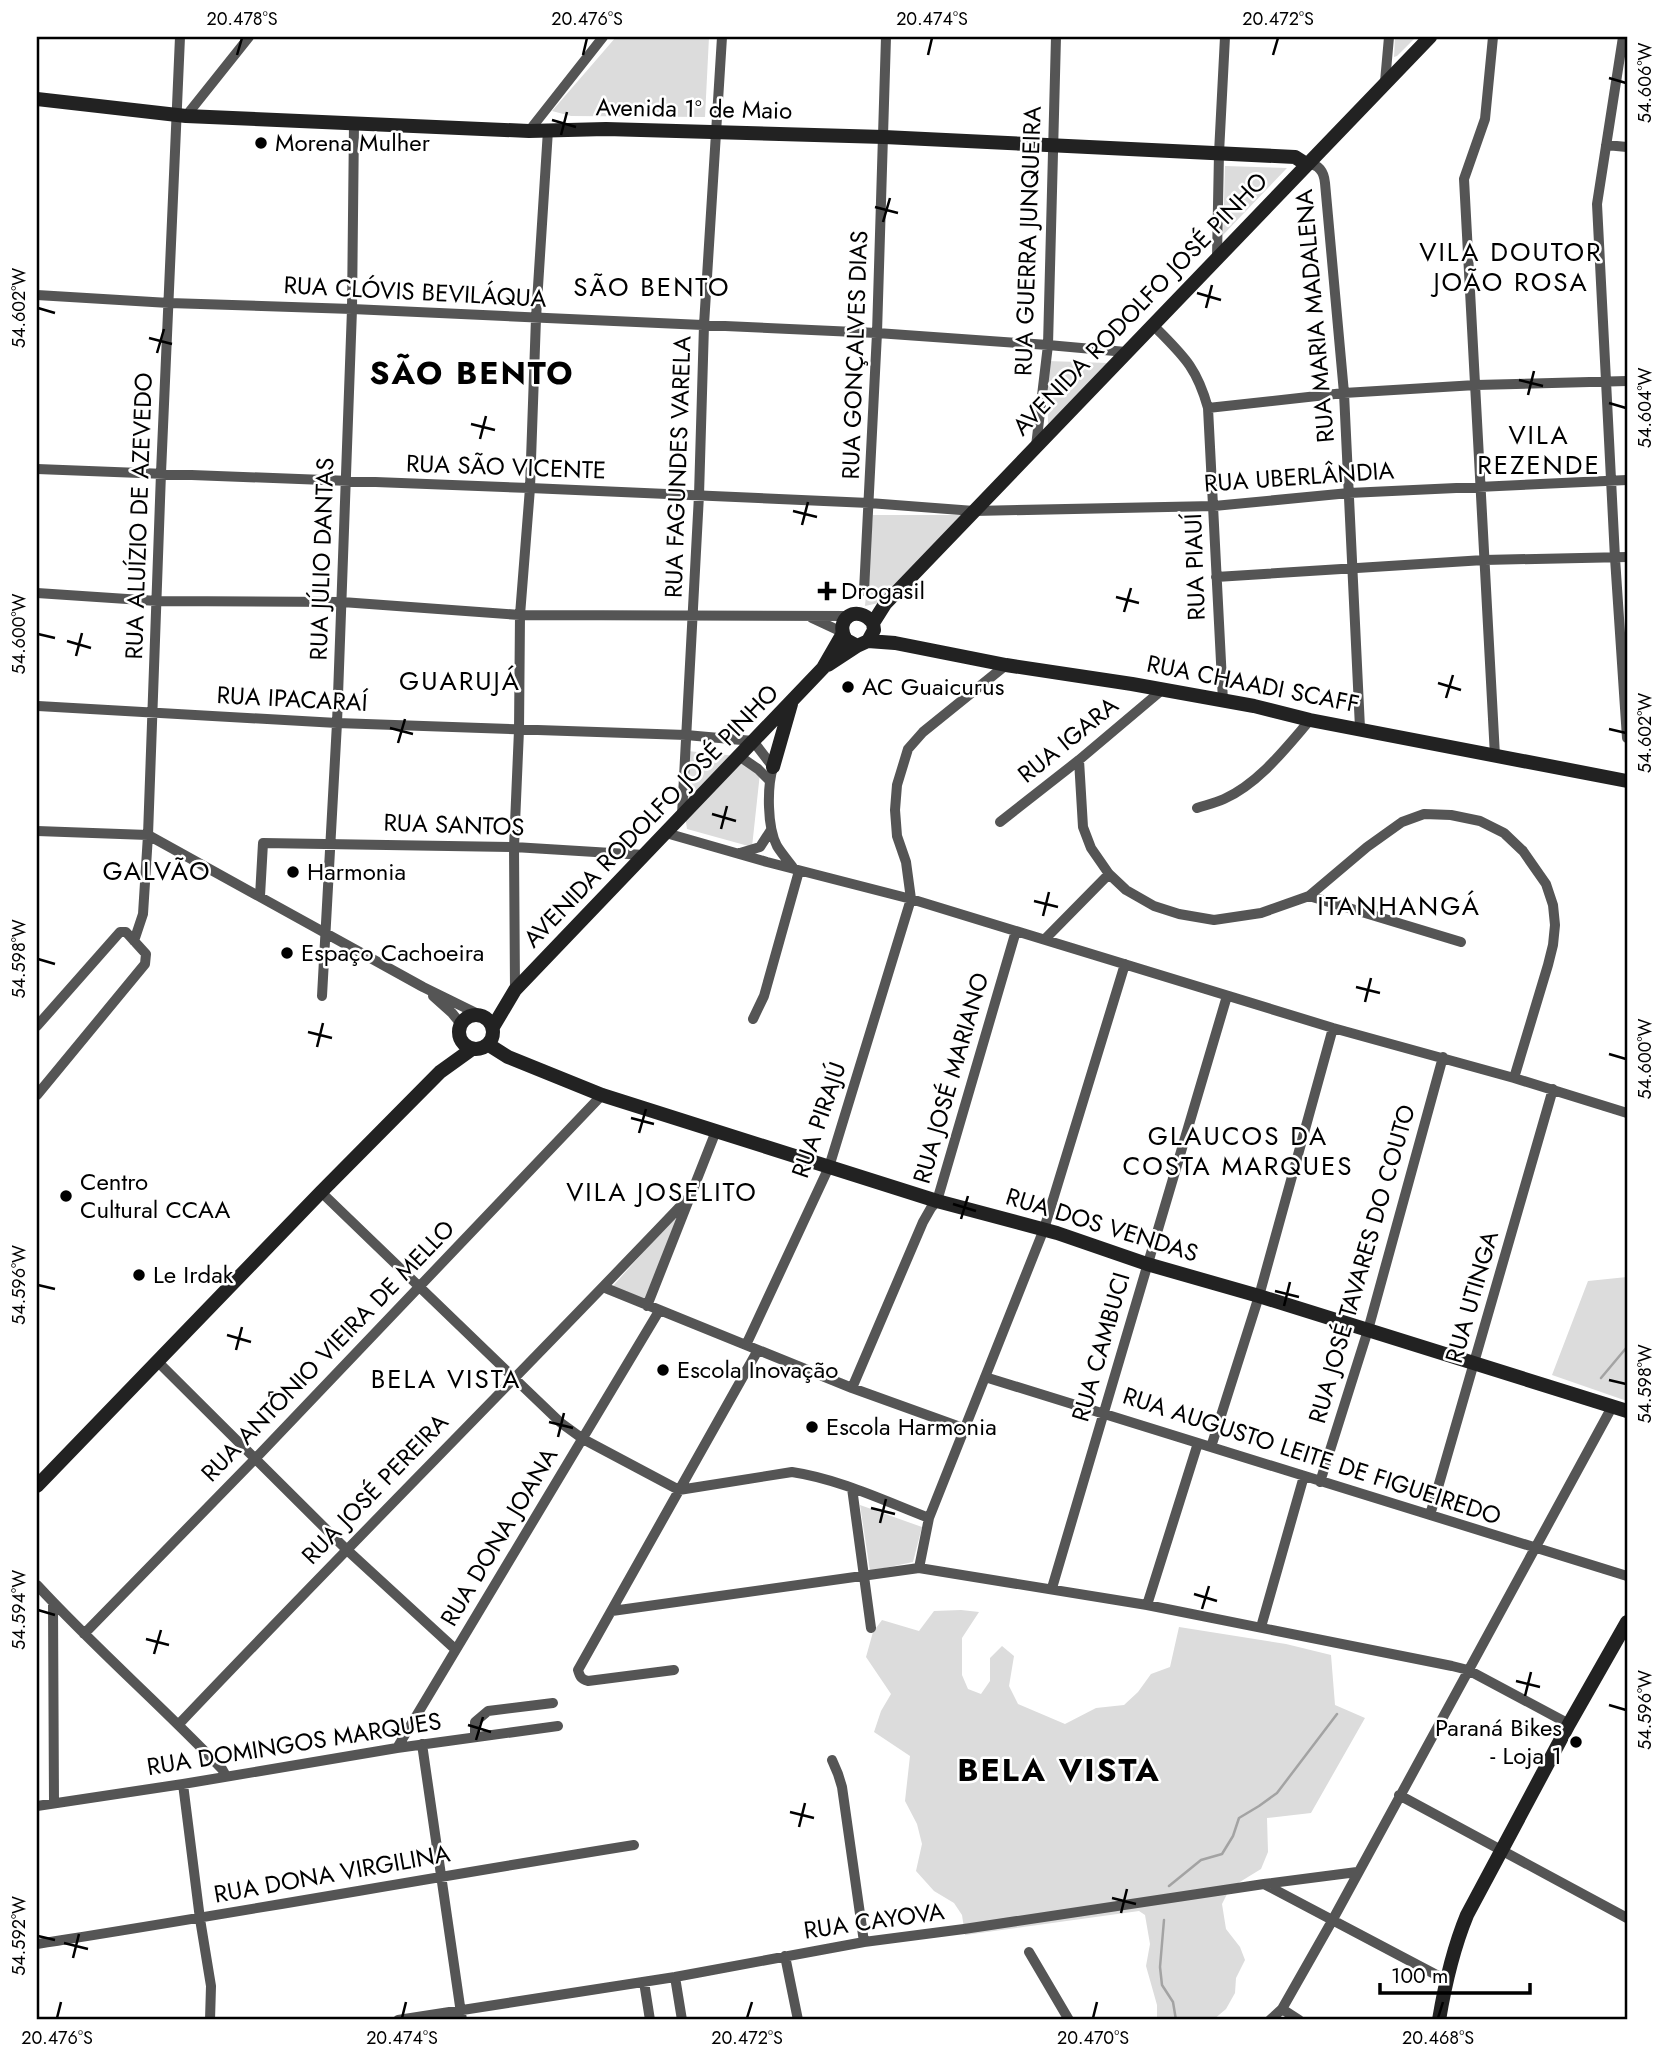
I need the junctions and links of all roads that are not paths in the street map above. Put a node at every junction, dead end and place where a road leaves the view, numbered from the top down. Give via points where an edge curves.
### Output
1 (180, 37) edge
2 (249, 37) edge
3 (603, 37) edge
4 (722, 37) edge
5 (886, 37) edge
6 (1056, 37) edge
7 (1225, 37) edge
8 (1390, 37) edge
9 (1430, 37) edge
10 (1493, 37) edge
11 (1623, 37) edge
12 (1385, 82) junction
13 (37, 99) edge
14 (182, 116) junction
15 (354, 123) junction
16 (548, 130) junction
17 (529, 131) junction
18 (717, 132) junction
19 (884, 137) junction
20 (1054, 145) junction
21 (1606, 145) junction
22 (1627, 147) edge
23 (1219, 153) junction
24 (1306, 164) junction
25 (1217, 257) junction
26 (37, 295) edge
27 (169, 303) junction
28 (352, 309) junction
29 (536, 318) junction
30 (1152, 324) junction
31 (704, 326) junction
32 (877, 333) junction
33 (1048, 345) junction
34 (1126, 352) junction
35 (1627, 381) edge
36 (1606, 382) junction
37 (1475, 385) junction
38 (1344, 393) junction
39 (1208, 408) junction
40 (1036, 446) junction
41 (37, 469) edge
42 (160, 473) junction
43 (1627, 480) edge
44 (345, 482) junction
45 (1612, 482) junction
46 (1480, 486) junction
47 (530, 488) junction
48 (1349, 494) junction
49 (699, 495) junction
50 (869, 503) junction
51 (1214, 506) junction
52 (974, 511) junction
53 (1627, 557) edge
54 (1615, 558) junction
55 (1484, 560) junction
56 (1353, 570) junction
57 (1216, 577) junction
58 (864, 591) dead end
59 (37, 593) edge
60 (157, 601) junction
61 (342, 601) junction
62 (884, 604) junction
63 (853, 614) junction
64 (520, 615) junction
65 (693, 615) junction
66 (809, 617) junction
67 (873, 623) junction
68 (842, 633) junction
69 (863, 644) junction
70 (1006, 665) junction
71 (823, 668) junction
72 (1162, 690) junction
73 (791, 701) junction
74 (1223, 701) junction
75 (38, 706) edge
76 (152, 713) junction
77 (1310, 720) junction
78 (337, 723) junction
79 (1360, 728) junction
80 (519, 730) junction
81 (686, 734) junction
82 (1627, 738) edge
83 (753, 741) junction
84 (739, 756) junction
85 (1494, 756) junction
86 (1079, 760) junction
87 (771, 774) junction
88 (1627, 781) edge
89 (1197, 808) dead end
90 (682, 815) junction
91 (1000, 822) dead end
92 (771, 830) junction
93 (37, 831) edge
94 (666, 833) junction
95 (148, 835) junction
96 (330, 843) junction
97 (514, 847) junction
98 (737, 854) junction
99 (644, 855) junction
100 (797, 870) junction
101 (1109, 874) junction
102 (260, 896) junction
103 (1309, 896) junction
104 (911, 899) junction
105 (1016, 931) junction
106 (325, 934) junction
107 (1045, 939) junction
108 (134, 941) junction
109 (1461, 942) dead end
110 (1125, 964) junction
111 (423, 988) junction
112 (513, 993) junction
113 (322, 996) dead end
114 (1227, 996) junction
115 (481, 1015) junction
116 (753, 1019) dead end
117 (37, 1026) edge
118 (493, 1027) junction
119 (1333, 1028) junction
120 (460, 1030) junction
121 (489, 1045) junction
122 (472, 1049) junction
123 (1443, 1057) junction
124 (440, 1072) junction
125 (1514, 1078) junction
126 (1553, 1089) junction
127 (37, 1095) edge
128 (602, 1096) junction
129 (1627, 1113) edge
130 (716, 1131) junction
131 (829, 1167) junction
132 (321, 1192) junction
133 (691, 1195) junction
134 (937, 1201) junction
135 (1044, 1229) junction
136 (1147, 1264) junction
137 (419, 1286) junction
138 (603, 1287) junction
139 (1259, 1296) junction
140 (647, 1306) junction
141 (659, 1311) junction
142 (1368, 1330) junction
143 (746, 1345) junction
144 (758, 1350) junction
145 (157, 1361) junction
146 (1475, 1363) junction
147 (985, 1377) junction
148 (514, 1378) junction
149 (852, 1388) junction
150 (1612, 1407) junction
151 (1627, 1411) edge
152 (1103, 1412) junction
153 (963, 1429) junction
154 (583, 1439) junction
155 (1198, 1443) junction
156 (1211, 1447) junction
157 (254, 1460) junction
158 (1304, 1476) junction
159 (1320, 1482) junction
160 (37, 1486) edge
161 (852, 1488) junction
162 (679, 1490) junction
163 (1430, 1515) junction
164 (929, 1518) junction
165 (346, 1549) junction
166 (1536, 1549) junction
167 (919, 1568) junction
168 (864, 1576) junction
169 (1627, 1576) edge
170 (37, 1585) edge
171 (1052, 1588) junction
172 (53, 1602) junction
173 (1147, 1605) junction
174 (612, 1611) junction
175 (1627, 1622) edge
176 (1261, 1627) junction
177 (871, 1628) dead end
178 (84, 1634) junction
179 (1623, 1639) edge
180 (455, 1649) junction
181 (674, 1670) dead end
182 (1468, 1670) junction
183 (553, 1703) dead end
184 (179, 1724) junction
185 (1569, 1724) junction
186 (558, 1726) dead end
187 (475, 1737) junction
188 (422, 1744) junction
189 (397, 1748) junction
190 (832, 1760) dead end
191 (226, 1776) junction
192 (183, 1784) junction
193 (1399, 1796) junction
194 (54, 1803) junction
195 (37, 1806) edge
196 (634, 1845) dead end
197 (1501, 1850) junction
198 (1357, 1872) junction
199 (443, 1876) junction
200 (1264, 1884) junction
201 (1627, 1918) edge
202 (200, 1919) junction
203 (1332, 1921) junction
204 (863, 1942) junction
205 (37, 1944) edge
206 (1028, 1952) dead end
207 (785, 1956) junction
208 (675, 1978) junction
209 (1446, 1980) junction
210 (644, 1982) junction
211 (1282, 2009) junction
212 (461, 2015) edge
213 (210, 2020) edge
214 (398, 2020) edge
215 (650, 2020) edge
216 (682, 2020) edge
217 (798, 2020) edge
218 (1069, 2020) edge
219 (1270, 2020) edge
220 (1299, 2020) edge
221 (1439, 2020) edge

1 - 14 street, RUA ALUÍZIO DE AZEVEDO
2 - 14 street
3 - 17 street
4 - 18 street, RUA FAGUNDES VARELA
5 - 19 street, RUA GONÇALVES DIAS
6 - 20 street, RUA GUERRA JUNQUEIRA
7 - 23 street
8 - 12 street
9 - 12 street, AVENIDA RODOLFO JOSÉ PINHO
10 - 37 street via 1485,119 1464,179
11 - 21 street
12 - 24 street, AVENIDA RODOLFO JOSÉ PINHO
13 - 14 street, Avenida 1º de Maio
14 - 15 street, Avenida 1º de Maio
14 - 27 street, RUA ALUÍZIO DE AZEVEDO
15 - 17 street, Avenida 1º de Maio
15 - 28 street, RUA JÚLIO DANTAS
16 - 17 street, Avenida 1º de Maio
16 - 18 street, Avenida 1º de Maio
16 - 29 street
18 - 19 street, Avenida 1º de Maio
18 - 31 street, RUA FAGUNDES VARELA
19 - 20 street, Avenida 1º de Maio
19 - 32 street, RUA GONÇALVES DIAS
20 - 23 street, Avenida 1º de Maio
20 - 33 street, RUA GUERRA JUNQUEIRA
21 - 22 street
21 - 36 street via 1597,204
23 - 24 street, Avenida 1º de Maio via 1295,157
23 - 25 street
24 - 25 street, AVENIDA RODOLFO JOSÉ PINHO
24 - 38 street, RUA MARIA MADALENA via 1316,165 1324,176
25 - 30 street, AVENIDA RODOLFO JOSÉ PINHO
26 - 27 street, RUA CLÓVIS BEVILÁQUA
27 - 28 street, RUA CLÓVIS BEVILÁQUA
27 - 42 street, RUA ALUÍZIO DE AZEVEDO
28 - 29 street, RUA CLÓVIS BEVILÁQUA
28 - 44 street, RUA JÚLIO DANTAS
29 - 31 street, RUA CLÓVIS BEVILÁQUA
29 - 47 street
30 - 34 street, AVENIDA RODOLFO JOSÉ PINHO
30 - 39 street, RUA PIAUÍ via 1189,363
31 - 32 street, RUA CLÓVIS BEVILÁQUA
31 - 49 street, RUA FAGUNDES VARELA
32 - 33 street, RUA CLÓVIS BEVILÁQUA
32 - 50 street, RUA GONÇALVES DIAS
33 - 34 street, RUA CLÓVIS BEVILÁQUA
33 - 40 street, RUA GUERRA JUNQUEIRA
34 - 40 street, AVENIDA RODOLFO JOSÉ PINHO
35 - 36 street
36 - 37 street
36 - 45 street
37 - 38 street
37 - 46 street
38 - 39 street
38 - 48 street, RUA MARIA MADALENA
39 - 51 street, RUA PIAUÍ
40 - 52 street, AVENIDA RODOLFO JOSÉ PINHO
41 - 42 street, RUA SÃO VICENTE
42 - 44 street, RUA SÃO VICENTE
42 - 60 street, RUA ALUÍZIO DE AZEVEDO
43 - 45 street, RUA UBERLÂNDIA
44 - 47 street, RUA SÃO VICENTE
44 - 61 street, RUA JÚLIO DANTAS
45 - 46 street, RUA UBERLÂNDIA
45 - 54 street
46 - 48 street, RUA UBERLÂNDIA
46 - 55 street
47 - 49 street, RUA SÃO VICENTE
47 - 64 street
48 - 51 street, RUA UBERLÂNDIA
48 - 56 street, RUA MARIA MADALENA
49 - 50 street, RUA SÃO VICENTE
49 - 65 street, RUA FAGUNDES VARELA
50 - 52 street, RUA SÃO VICENTE
50 - 58 street, RUA GONÇALVES DIAS
51 - 52 street, RUA UBERLÂNDIA
51 - 57 street, RUA PIAUÍ
52 - 62 street, AVENIDA RODOLFO JOSÉ PINHO
53 - 54 street
54 - 55 street
54 - 82 street
55 - 56 street
55 - 85 street
56 - 57 street
56 - 79 street, RUA MARIA MADALENA
57 - 74 street, RUA PIAUÍ
59 - 60 street
60 - 61 street
60 - 76 street, RUA ALUÍZIO DE AZEVEDO
61 - 64 street
61 - 78 street, RUA JÚLIO DANTAS
62 - 63 street, AVENIDA RODOLFO JOSÉ PINHO
62 - 67 street, AVENIDA RODOLFO JOSÉ PINHO
63 - 66 street
63 - 67 street via 867,616
63 - 68 street via 842,626
64 - 65 street
64 - 80 street
65 - 66 street
65 - 81 street, RUA FAGUNDES VARELA
66 - 68 street
67 - 69 street via 872,636
68 - 69 street via 851,644
68 - 71 street, AVENIDA RODOLFO JOSÉ PINHO
69 - 70 street, RUA CHAADI SCAFF via 895,643
69 - 71 street, AVENIDA RODOLFO JOSÉ PINHO
70 - 72 street, RUA CHAADI SCAFF
70 - 104 street via 908,748 895,810
71 - 73 street, AVENIDA RODOLFO JOSÉ PINHO
72 - 74 street, RUA CHAADI SCAFF
72 - 86 street, RUA IGARA
73 - 83 street, AVENIDA RODOLFO JOSÉ PINHO
73 - 87 street
74 - 77 street, RUA CHAADI SCAFF
75 - 76 street, RUA IPACARAÍ
76 - 78 street, RUA IPACARAÍ
76 - 95 street, RUA ALUÍZIO DE AZEVEDO
77 - 79 street, RUA CHAADI SCAFF
77 - 89 street via 1275,761 1242,789
78 - 80 street, RUA IPACARAÍ
78 - 96 street, RUA JÚLIO DANTAS
79 - 85 street, RUA CHAADI SCAFF
80 - 81 street, RUA IPACARAÍ
80 - 97 street
81 - 83 street, RUA IPACARAÍ
81 - 90 street, RUA FAGUNDES VARELA
83 - 84 street, AVENIDA RODOLFO JOSÉ PINHO
83 - 87 street
84 - 87 street
84 - 90 street, AVENIDA RODOLFO JOSÉ PINHO
85 - 88 street, RUA CHAADI SCAFF
86 - 91 street, RUA IGARA
86 - 101 street via 1083,827
87 - 92 street
90 - 94 street, AVENIDA RODOLFO JOSÉ PINHO
92 - 98 street via 760,847
92 - 100 street
93 - 95 street
94 - 98 street
94 - 99 street, AVENIDA RODOLFO JOSÉ PINHO
95 - 102 street
95 - 108 street, RUA ALUÍZIO DE AZEVEDO via 144,914
96 - 97 street, RUA SANTOS
96 - 102 street, RUA SANTOS via 263,843
96 - 106 street, RUA JÚLIO DANTAS
97 - 99 street, RUA SANTOS
97 - 112 street
98 - 100 street
99 - 112 street, AVENIDA RODOLFO JOSÉ PINHO
100 - 104 street
100 - 116 street via 764,996
101 - 103 street via 1154,906 1213,920 1261,914
101 - 107 street
102 - 106 street
103 - 109 street
103 - 125 street via 1402,822 1424,814 1480,821 1504,833 1523,850 1546,884 1555,925 1548,965
104 - 105 street
104 - 131 street, RUA PIRAJÚ
105 - 107 street
105 - 134 street, RUA JOSÉ MARIANO
106 - 111 street
106 - 113 street, RUA JÚLIO DANTAS
107 - 110 street
108 - 117 street via 127,932 120,933
108 - 127 street via 146,954 145,964
110 - 114 street
110 - 135 street
111 - 115 street
111 - 120 street via 452,1013
112 - 115 street
112 - 118 street
114 - 119 street
114 - 136 street, RUA CAMBUCI
115 - 118 street
115 - 120 street via 470,1016
118 - 121 street
119 - 123 street
119 - 139 street
120 - 122 street via 463,1044
120 - 124 street
121 - 122 street
121 - 128 street, RUA DOS VENDAS via 509,1058
122 - 124 street
123 - 125 street
123 - 142 street, RUA JOSÉ TAVARES DO COUTO
124 - 132 street
125 - 126 street
126 - 129 street
126 - 146 street, RUA UTINGA
128 - 130 street, RUA DOS VENDAS
128 - 137 street, RUA ANTÔNIO VIEIRA DE MELLO
130 - 131 street, RUA DOS VENDAS
130 - 133 street
131 - 134 street, RUA DOS VENDAS
131 - 143 street, RUA PIRAJÚ
132 - 137 street
132 - 145 street
133 - 138 street, RUA JOSÉ PEREIRA
133 - 140 street
134 - 135 street, RUA DOS VENDAS
134 - 149 street, RUA JOSÉ MARIANO via 923,1222
135 - 136 street, RUA DOS VENDAS
135 - 147 street
136 - 139 street, RUA DOS VENDAS
136 - 152 street, RUA CAMBUCI
137 - 148 street
137 - 157 street, RUA ANTÔNIO VIEIRA DE MELLO
138 - 140 street
138 - 148 street, RUA JOSÉ PEREIRA
139 - 142 street, RUA DOS VENDAS
139 - 156 street
140 - 141 street
141 - 143 street
141 - 154 street, RUA DONA JOANA
142 - 146 street, RUA DOS VENDAS
142 - 159 street, RUA JOSÉ TAVARES DO COUTO
143 - 144 street
144 - 149 street
144 - 162 street
145 - 157 street
145 - 160 street
146 - 150 street, RUA DOS VENDAS
146 - 163 street, RUA UTINGA
147 - 152 street, RUA AUGUSTO LEITE DE FIGUEIREDO
147 - 153 street
148 - 154 street
148 - 165 street, RUA JOSÉ PEREIRA
149 - 153 street
150 - 151 street, RUA DOS VENDAS
150 - 166 street
152 - 155 street, RUA AUGUSTO LEITE DE FIGUEIREDO
152 - 171 street, RUA CAMBUCI
153 - 164 street
154 - 162 street
154 - 180 street, RUA DONA JOANA
155 - 156 street, RUA AUGUSTO LEITE DE FIGUEIREDO
155 - 173 street
156 - 158 street, RUA AUGUSTO LEITE DE FIGUEIREDO
157 - 165 street
157 - 178 street, RUA ANTÔNIO VIEIRA DE MELLO
158 - 159 street, RUA AUGUSTO LEITE DE FIGUEIREDO
158 - 176 street
159 - 163 street, RUA AUGUSTO LEITE DE FIGUEIREDO
161 - 162 street via 792,1472
161 - 164 street
161 - 168 street
162 - 174 street
163 - 166 street, RUA AUGUSTO LEITE DE FIGUEIREDO
164 - 167 street
165 - 180 street
165 - 184 street, RUA JOSÉ PEREIRA
166 - 169 street, RUA AUGUSTO LEITE DE FIGUEIREDO
166 - 182 street
167 - 168 street
167 - 171 street
168 - 174 street
168 - 177 street
170 - 172 street
171 - 173 street
172 - 178 street
172 - 194 street
173 - 176 street
174 - 181 street via 581,1664 582,1680
175 - 179 street
176 - 182 street
178 - 184 street
179 - 185 street
180 - 189 street, RUA DONA JOANA
182 - 185 street
182 - 193 street
183 - 187 street via 488,1711 475,1722
184 - 191 street
185 - 197 street
186 - 187 street, RUA DOMINGOS MARQUES
187 - 188 street, RUA DOMINGOS MARQUES
188 - 189 street, RUA DOMINGOS MARQUES
188 - 199 street
189 - 191 street, RUA DOMINGOS MARQUES
190 - 204 street via 842,1787
191 - 192 street, RUA DOMINGOS MARQUES
192 - 194 street, RUA DOMINGOS MARQUES
192 - 202 street
193 - 197 street
193 - 198 street
194 - 195 street, RUA DOMINGOS MARQUES
196 - 199 street, RUA DONA VIRGILINA
197 - 201 street
197 - 209 street via 1467,1915
198 - 200 street, RUA CAYOVA
198 - 203 street
199 - 202 street, RUA DONA VIRGILINA
199 - 212 street
200 - 203 street
200 - 204 street, RUA CAYOVA
202 - 205 street, RUA DONA VIRGILINA
202 - 213 street via 211,1986
203 - 209 street
203 - 211 street
204 - 207 street, RUA CAYOVA
206 - 218 street
207 - 208 street, RUA CAYOVA
207 - 217 street
208 - 210 street, RUA CAYOVA
208 - 216 street
209 - 221 street
210 - 212 street, RUA CAYOVA
210 - 215 street
211 - 219 street
211 - 220 street
212 - 214 street, RUA CAYOVA

